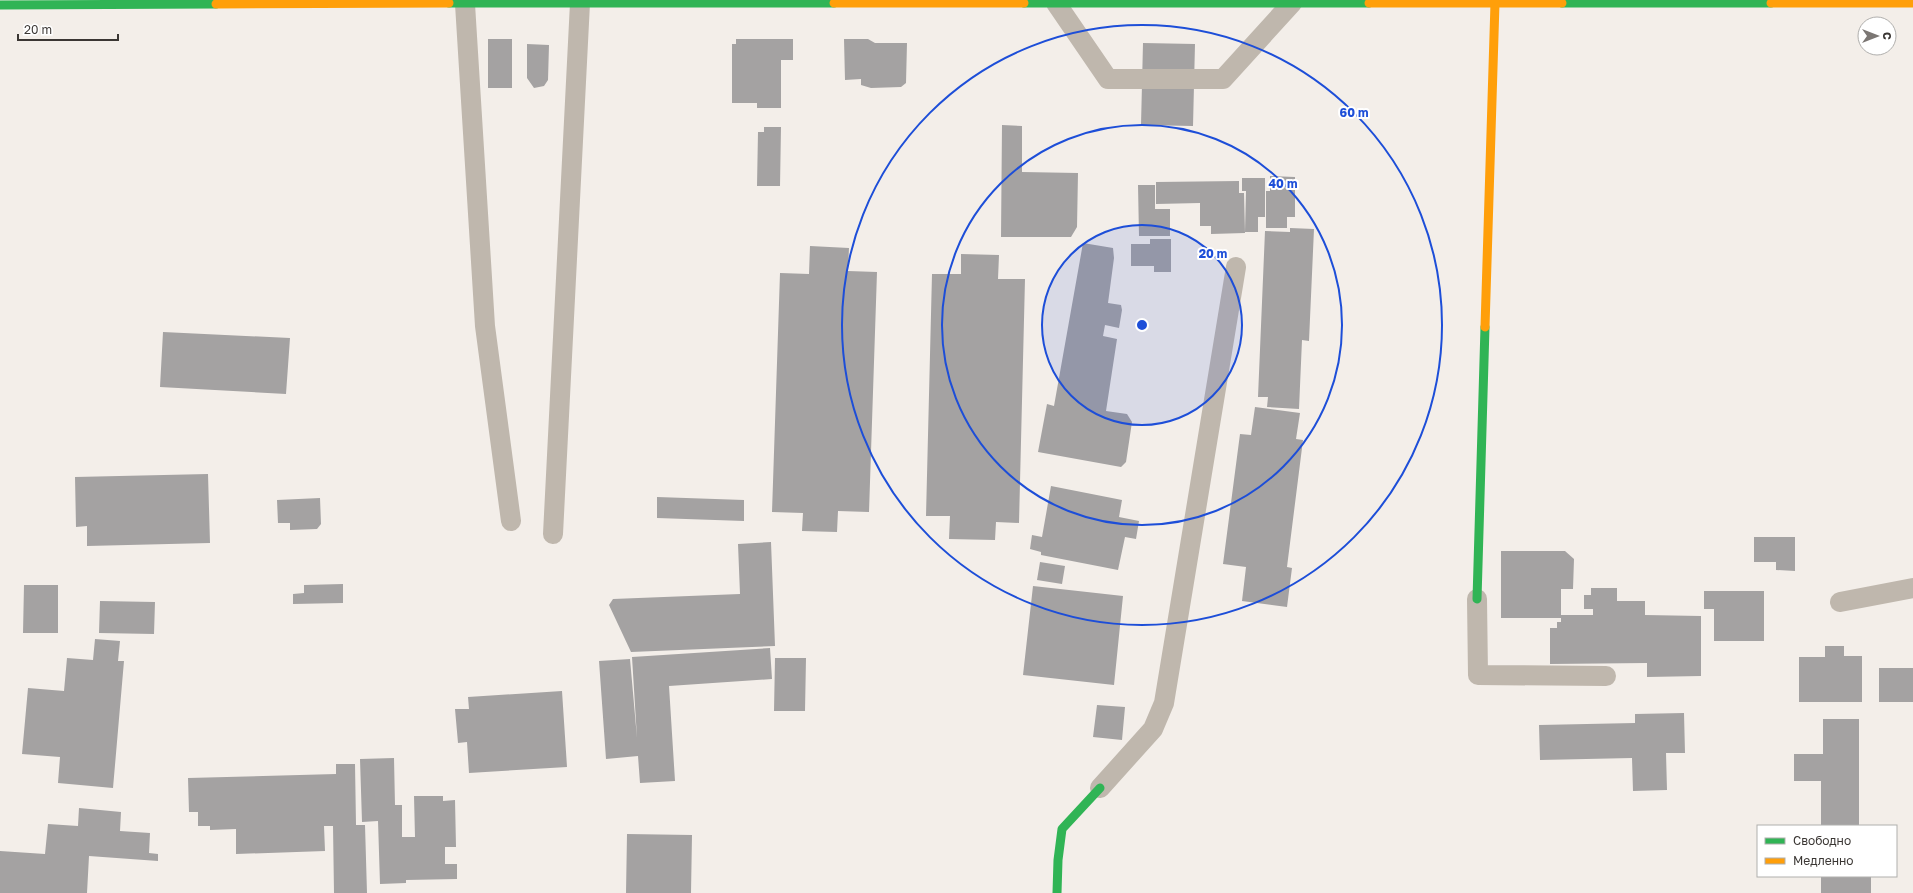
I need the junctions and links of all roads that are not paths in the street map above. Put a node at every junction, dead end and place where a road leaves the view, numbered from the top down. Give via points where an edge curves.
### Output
1 (282, 2) edge
2 (580, 3) junction
3 (1056, 3) junction
4 (1292, 3) junction
5 (1495, 3) junction
6 (1913, 3) edge
7 (465, 4) junction
8 (0, 5) edge
9 (1236, 267) dead end
10 (511, 521) dead end
11 (553, 534) dead end
12 (1913, 588) edge
13 (1477, 599) joint
14 (1840, 602) dead end
15 (1606, 676) dead end
16 (1100, 788) joint
17 (1057, 893) edge

1 - 7 street
1 - 8 street
2 - 3 street
2 - 7 street
2 - 11 lane
3 - 4 street
3 - 4 lane via 1108,79 1216,80 1223,80
4 - 5 street
5 - 6 street
5 - 13 street
7 - 10 lane via 485,326
9 - 16 lane via 1164,703 1153,729
12 - 14 lane
13 - 15 lane via 1478,675
16 - 17 street via 1062,829

